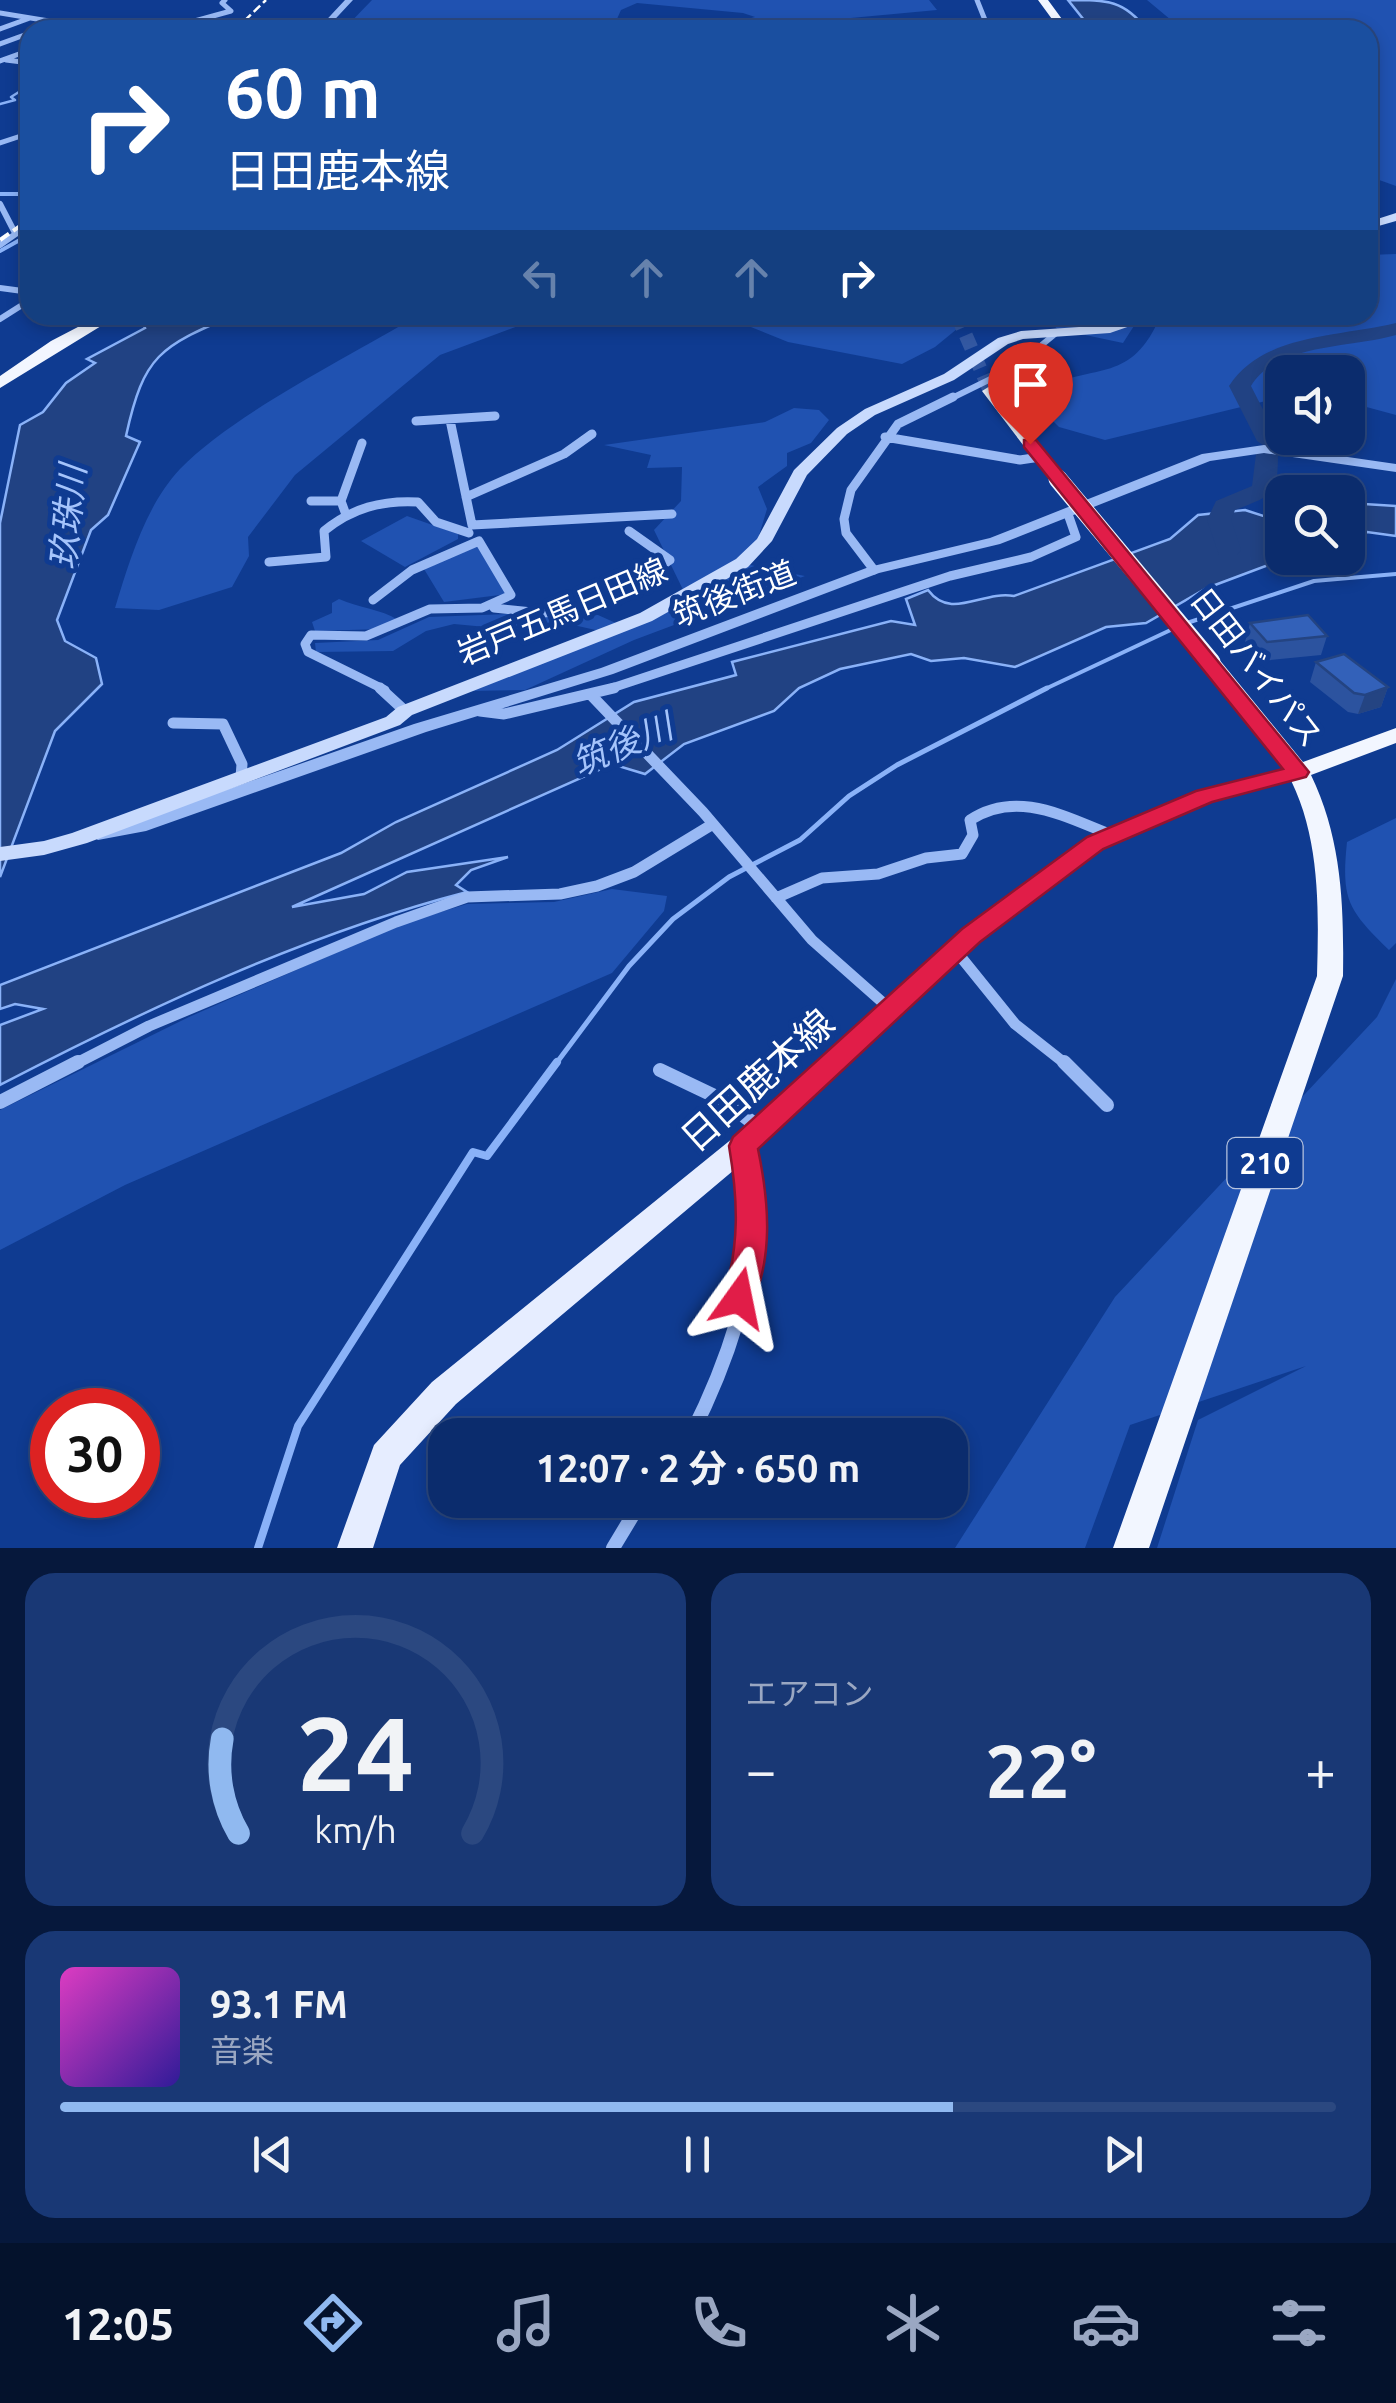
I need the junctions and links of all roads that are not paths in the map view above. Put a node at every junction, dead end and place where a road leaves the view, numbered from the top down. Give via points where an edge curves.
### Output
1 (225, 0) edge
2 (349, 0) edge
3 (0, 17) edge
4 (31, 18) junction
5 (25, 20) edge
6 (43, 20) edge
7 (196, 20) edge
8 (330, 20) edge
9 (20, 22) edge
10 (17, 23) junction
11 (0, 29) edge
12 (0, 204) edge
13 (20, 232) edge
14 (20, 304) edge
15 (0, 319) edge
16 (93, 325) edge
17 (1120, 325) edge
18 (1054, 334) junction
19 (0, 383) edge
20 (990, 391) tunnel mouth
21 (494, 416) dead end
22 (450, 420) junction
23 (416, 421) dead end
24 (592, 434) dead end
25 (886, 437) junction
26 (362, 443) dead end
27 (1040, 457) junction
28 (1396, 468) edge
29 (466, 497) junction
30 (311, 501) dead end
31 (341, 501) junction
32 (345, 512) junction
33 (672, 514) dead end
34 (1068, 514) junction
35 (629, 531) dead end
36 (470, 534) junction
37 (269, 562) dead end
38 (874, 570) junction
39 (373, 600) dead end
40 (488, 608) junction
41 (591, 695) junction
42 (405, 711) junction
43 (474, 711) junction
44 (173, 723) dead end
45 (1396, 735) edge
46 (1298, 772) junction
47 (240, 778) junction
48 (713, 824) junction
49 (97, 834) junction
50 (1113, 836) junction
51 (0, 854) edge
52 (776, 898) junction
53 (956, 950) junction
54 (891, 1010) junction
55 (660, 1070) dead end
56 (0, 1102) edge
57 (1107, 1106) dead end
58 (752, 1138) junction
59 (701, 1418) edge
60 (631, 1518) edge
61 (355, 1548) edge
62 (612, 1548) edge
63 (1131, 1548) edge

1 - 7 street via 231,10
2 - 8 street
3 - 4 street
3 - 10 street
4 - 5 street
4 - 6 street
9 - 10 street
10 - 11 street
12 - 13 street
14 - 15 street
16 - 19 highway
17 - 18 main road, 岩戸五馬日田線
18 - 25 street via 1014,366 898,424
18 - 42 main road, 岩戸五馬日田線 via 1003,341 973,364 842,431 800,473 764,541 742,564 634,622
20 - 27 highway, 日田バイパス / 210
21 - 22 street
22 - 23 street
22 - 29 street
24 - 29 street via 564,454
25 - 27 street via 1020,460
25 - 38 street via 842,514 846,534
26 - 31 street
27 - 46 highway, 日田バイパス / 210, bridge
28 - 34 street, 筑後街道 via 1243,450 1206,458
29 - 36 street
30 - 31 street
31 - 32 street
32 - 36 street via 418,502 436,522
32 - 37 street via 324,531 326,557
33 - 36 street
34 - 38 street, 筑後街道 via 996,541
34 - 41 street via 1076,537 1031,557 950,576
35 - 40 street via 670,560 608,604 572,612
36 - 39 street
36 - 40 street via 511,595
38 - 43 street, 筑後街道 via 607,671
40 - 42 street via 435,608 365,636 311,635 308,652 385,690
41 - 43 street via 504,714
41 - 48 street
42 - 47 main road, 岩戸五馬日田線
43 - 49 street, 筑後街道 via 140,828
44 - 47 street via 223,724 242,764
45 - 46 highway
46 - 50 main road, 日田鹿本線 via 1204,797
46 - 63 highway, 日田バイパス / 210 via 1332,893 1330,976
47 - 49 main road, 岩戸五馬日田線
48 - 52 street
48 - 56 street via 634,872 597,886 467,897 396,922 149,1026
49 - 51 main road, 岩戸五馬日田線
50 - 52 street via 1022,804 998,805 970,820 973,835 962,854 878,874 822,878
50 - 53 main road, 日田鹿本線
52 - 54 street
53 - 54 main road, 日田鹿本線
53 - 57 street via 1015,1024 1080,1075
54 - 58 main road, 日田鹿本線
55 - 58 street via 724,1100
58 - 59 street via 746,1275
58 - 61 main road, 日田鹿本線 via 432,1404 386,1456
60 - 62 street

